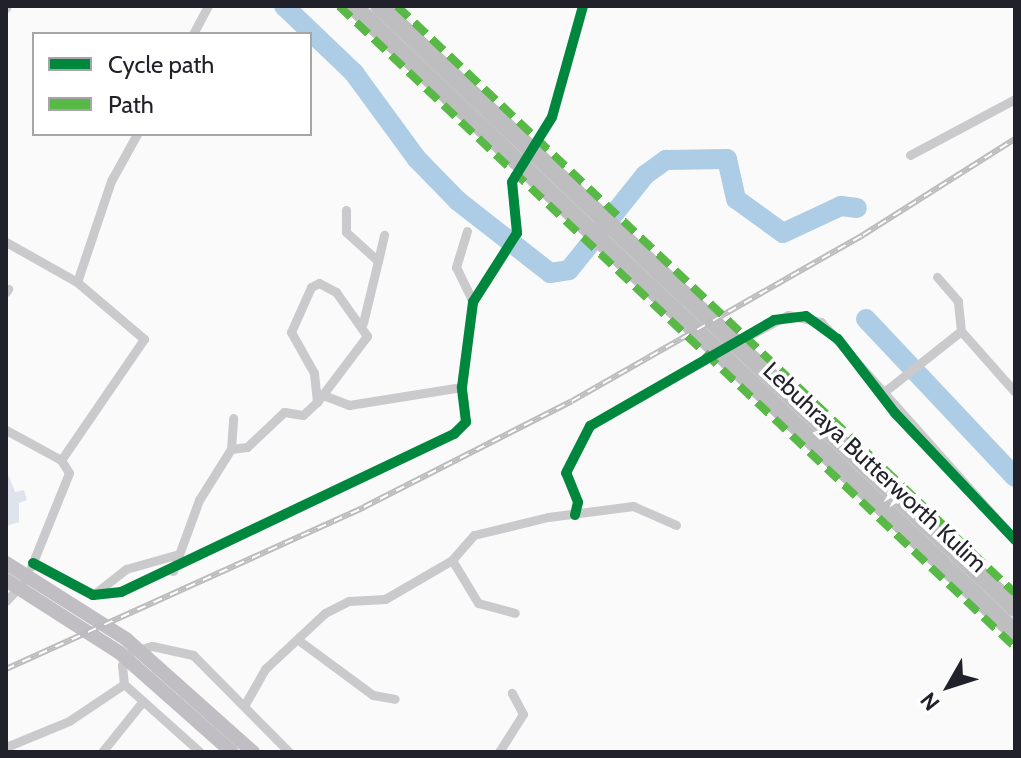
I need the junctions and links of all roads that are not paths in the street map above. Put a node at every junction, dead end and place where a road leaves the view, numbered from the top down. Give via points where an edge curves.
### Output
1 (208, 6) edge
2 (353, 6) edge
3 (379, 6) edge
4 (583, 6) edge
5 (194, 32) edge
6 (1015, 99) edge
7 (483, 119) junction
8 (136, 136) edge
9 (910, 155) dead end
10 (346, 210) dead end
11 (467, 231) dead end
12 (384, 235) dead end
13 (6, 242) edge
14 (378, 261) junction
15 (937, 277) dead end
16 (77, 282) junction
17 (473, 302) junction
18 (363, 323) junction
19 (961, 331) junction
20 (747, 366) junction
21 (462, 387) junction
22 (884, 392) junction
23 (1015, 392) edge
24 (320, 399) junction
25 (233, 418) dead end
26 (6, 430) edge
27 (231, 449) junction
28 (61, 460) junction
29 (575, 515) junction
30 (676, 525) dead end
31 (1015, 540) edge
32 (179, 554) junction
33 (452, 560) junction
34 (6, 563) edge
35 (33, 563) junction
36 (173, 571) junction
37 (6, 580) edge
38 (93, 595) junction
39 (6, 601) edge
40 (1015, 608) edge
41 (515, 613) dead end
42 (1015, 633) edge
43 (301, 642) junction
44 (124, 684) junction
45 (512, 693) dead end
46 (395, 699) dead end
47 (143, 701) junction
48 (244, 706) junction
49 (6, 747) edge
50 (102, 752) edge
51 (200, 752) edge
52 (232, 752) edge
53 (253, 752) edge
54 (289, 752) edge
55 (499, 752) edge

1 - 5 street
2 - 7 highway, Lebuhraya Butterworth Kulim
3 - 7 highway, Lebuhraya Butterworth Kulim
4 - 17 street via 552,117 512,182 517,233
6 - 9 street
7 - 20 highway, Lebuhraya Butterworth Kulim
8 - 16 street via 111,181
10 - 14 street via 346,232
11 - 17 street via 456,267
12 - 14 street
13 - 16 street
14 - 18 street
15 - 19 street via 958,301
16 - 28 street via 144,339
17 - 21 street
18 - 24 street via 367,336
18 - 24 street via 336,292 319,283 311,287 291,332 314,373
19 - 22 street
19 - 23 street
20 - 40 highway, Lebuhraya Butterworth Kulim
20 - 42 highway, Lebuhraya Butterworth Kulim
21 - 24 street via 349,405
21 - 36 street via 466,422 454,434
22 - 29 street via 821,322 788,315 590,426 566,473 578,502
22 - 31 street via 895,413
24 - 27 street via 303,415 284,412 247,447
25 - 27 street
26 - 28 street
27 - 32 street via 199,500
28 - 35 street via 69,478
29 - 30 street via 633,506
29 - 33 street via 474,535
32 - 36 street
32 - 38 street via 126,569
33 - 41 street via 478,603
33 - 43 street via 385,599 349,601 325,613
34 - 53 main road via 126,639
35 - 38 street
35 - 39 street
36 - 38 street via 121,592
37 - 52 main road via 120,653
43 - 46 street via 373,695
43 - 48 street via 265,669
44 - 47 street
44 - 48 street via 122,665 131,652 175,647 193,655
44 - 49 street via 69,721
45 - 55 street via 523,714
47 - 50 street
47 - 51 street
48 - 54 street

